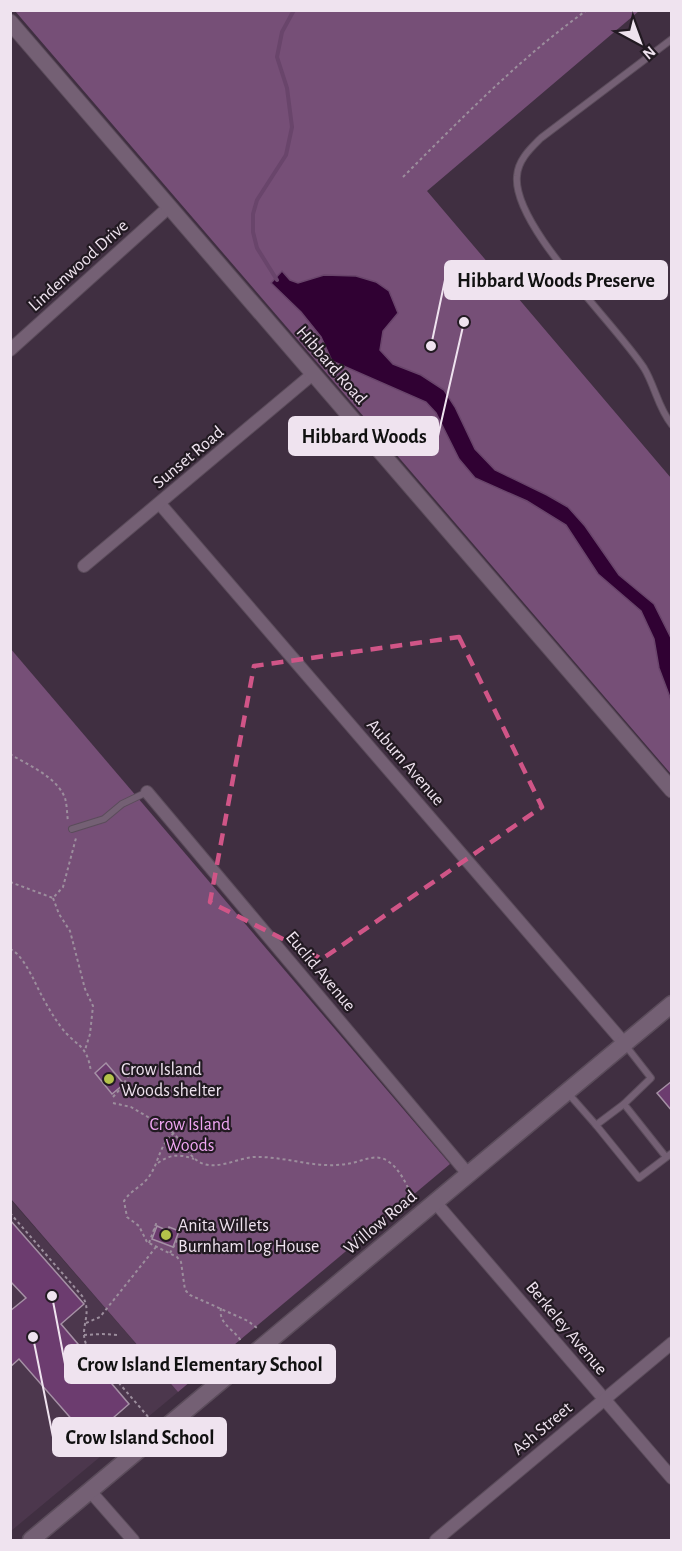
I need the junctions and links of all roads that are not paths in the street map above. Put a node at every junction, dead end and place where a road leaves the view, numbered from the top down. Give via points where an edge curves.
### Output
1 (10, 22) edge
2 (672, 39) edge
3 (169, 207) junction
4 (10, 350) edge
5 (314, 373) junction
6 (672, 425) edge
7 (160, 504) junction
8 (84, 566) dead end
9 (672, 790) edge
10 (147, 792) joint
11 (72, 829) road end
12 (672, 1004) edge
13 (624, 1043) junction
14 (566, 1092) junction
15 (624, 1104) junction
16 (596, 1125) junction
17 (669, 1155) edge
18 (468, 1174) junction
19 (435, 1202) junction
20 (672, 1344) edge
21 (604, 1400) junction
22 (672, 1478) edge
23 (90, 1491) junction
24 (31, 1540) edge
25 (133, 1540) edge
26 (436, 1540) edge

1 - 3 street, Hibbard Road
2 - 6 lane via 541,138 522,158 517,176 519,199 538,235 645,369
3 - 4 street, Lindenwood Drive
3 - 5 street, Hibbard Road
5 - 7 street, Sunset Road
5 - 9 street, Hibbard Road
7 - 8 street, Sunset Road
7 - 13 street, Auburn Avenue
10 - 11 lane via 122,804 104,819
10 - 18 street, Euclid Avenue
12 - 13 main road, Willow Road
13 - 14 main road, Willow Road
13 - 15 lane via 651,1078
14 - 16 lane
14 - 18 main road, Willow Road
15 - 16 lane
15 - 17 lane
16 - 17 lane via 639,1178
18 - 19 main road, Willow Road
19 - 21 street, Berkeley Avenue
19 - 23 main road, Willow Road
20 - 21 street, Ash Street
21 - 22 street, Berkeley Avenue
21 - 26 street, Ash Street
23 - 24 main road, Willow Road
23 - 25 street

